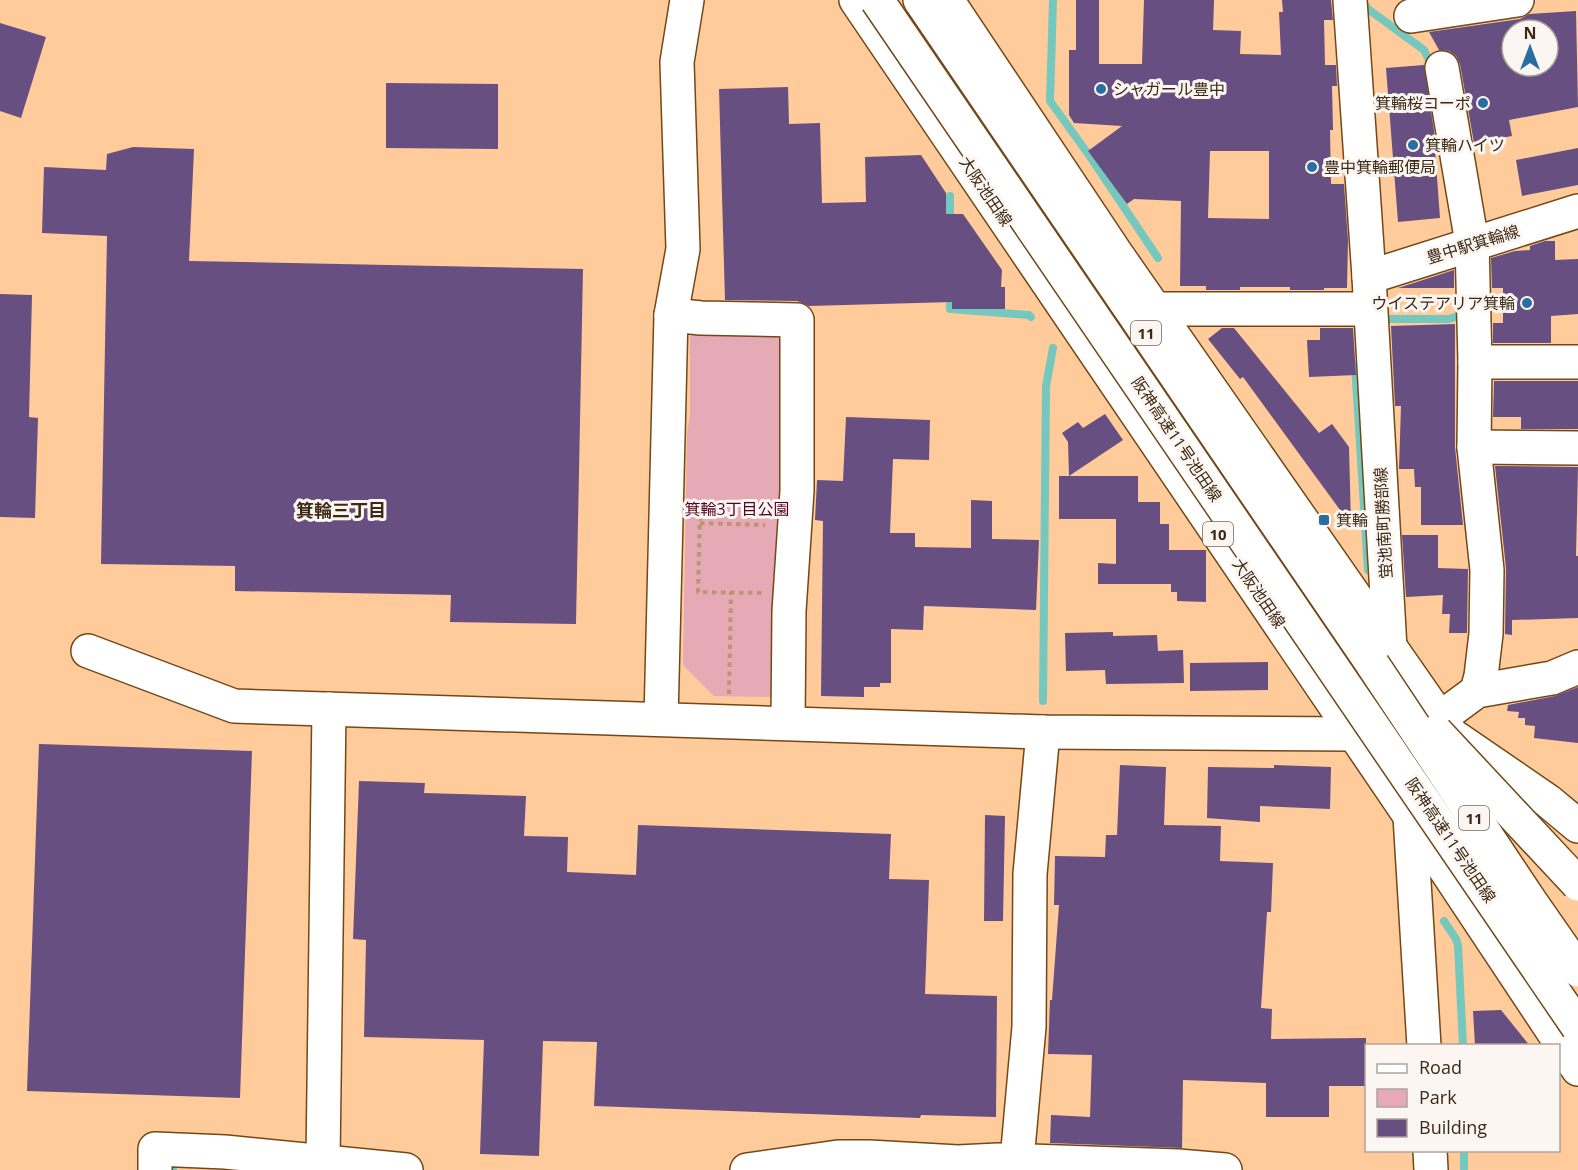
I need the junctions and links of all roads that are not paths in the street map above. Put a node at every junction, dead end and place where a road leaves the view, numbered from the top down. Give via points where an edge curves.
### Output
1 (687, 0) edge
2 (856, 0) edge
3 (877, 0) edge
4 (920, 0) edge
5 (947, 0) edge
6 (1350, 0) edge
7 (1517, 0) edge
8 (1410, 16) dead end
9 (1442, 68) dead end
10 (1578, 210) edge
11 (1472, 243) junction
12 (1369, 277) junction
13 (1155, 309) junction
14 (1370, 309) junction
15 (671, 315) junction
16 (1476, 362) junction
17 (1578, 362) edge
18 (1474, 447) junction
19 (1578, 448) edge
20 (88, 651) dead end
21 (1381, 657) junction
22 (1578, 667) edge
23 (1477, 691) junction
24 (329, 709) junction
25 (661, 719) junction
26 (788, 723) junction
27 (1444, 726) junction
28 (1043, 732) junction
29 (1354, 734) junction
30 (1410, 816) junction
31 (1578, 826) edge
32 (1577, 884) edge
33 (1530, 901) junction
34 (1578, 950) edge
35 (1578, 958) edge
36 (1578, 970) edge
37 (1578, 1027) edge
38 (1424, 1044) edge
39 (1578, 1069) edge
40 (1430, 1152) edge
41 (1017, 1160) junction
42 (323, 1161) junction
43 (901, 1164) edge
44 (1099, 1167) edge
45 (155, 1170) edge
46 (406, 1170) edge
47 (747, 1170) edge
48 (1225, 1170) edge
49 (1431, 1170) edge

1 - 15 main road via 677,62 682,249
2 - 29 main road, 大阪池田線 / 10
3 - 37 main road, 阪神高速11号池田線 / 11, bridge
4 - 21 main road, 阪神高速11号池田線 / 11
5 - 13 main road
6 - 12 main road, 蛍池南町勝部線
7 - 8 main road
9 - 11 main road
10 - 11 main road, 豊中駅箕輪線
11 - 12 main road, 豊中駅箕輪線
11 - 16 main road
12 - 14 main road, 蛍池南町勝部線
13 - 14 main road
13 - 21 main road
14 - 21 main road, 蛍池南町勝部線
15 - 25 main road
15 - 26 main road via 797,320 797,491 789,611
16 - 17 main road
16 - 18 main road
18 - 19 main road
18 - 23 main road via 1487,570 1486,634
20 - 24 main road via 234,706
21 - 27 main road
21 - 30 main road, 蛍池南町勝部線
21 - 32 main road, 11, bridge
21 - 33 main road, 阪神高速11号池田線 / 11, bridge
22 - 23 main road via 1552,678
23 - 27 main road
24 - 25 main road
24 - 42 main road
25 - 26 main road
26 - 28 main road
27 - 31 main road
27 - 32 main road
28 - 29 main road
28 - 41 main road via 1030,874 1029,1027
29 - 30 main road, 大阪池田線 / 10
30 - 38 main road, 蛍池南町勝部線
30 - 39 main road, 大阪池田線 / 10
33 - 34 main road, 11, bridge
33 - 35 main road, 11, bridge
33 - 36 main road, 阪神高速11号池田線 / 11, bridge
40 - 49 main road
41 - 43 main road
41 - 44 main road
42 - 45 main road via 155,1149
42 - 46 main road
43 - 47 main road via 838,1157
44 - 48 main road

